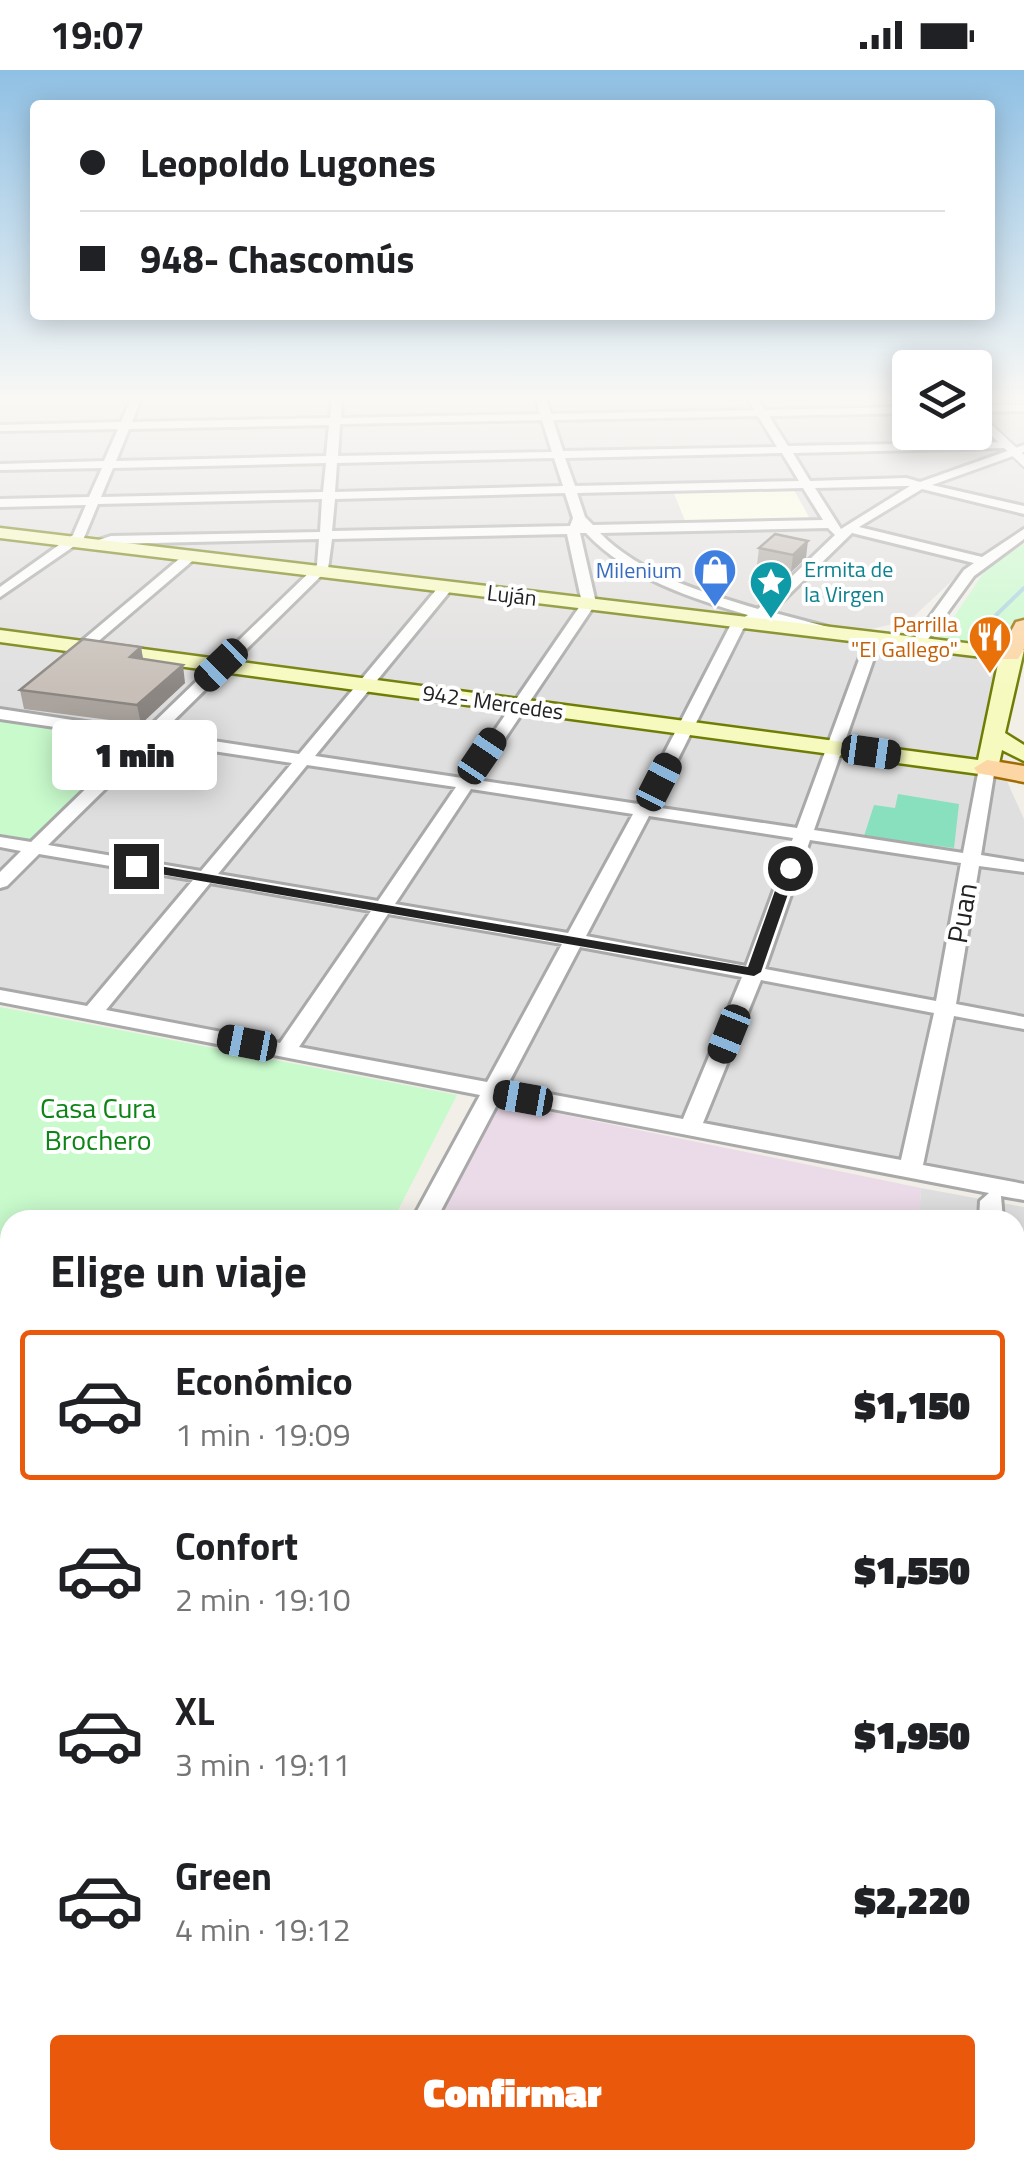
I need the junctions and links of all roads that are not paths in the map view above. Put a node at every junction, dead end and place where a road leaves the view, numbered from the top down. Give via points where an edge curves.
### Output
1 (93, 494) edge
2 (326, 494) joint
3 (571, 494) edge
4 (810, 494) edge
5 (910, 494) edge
6 (964, 494) edge
7 (90, 501) junction
8 (0, 503) edge
9 (1024, 510) edge
10 (828, 524) junction
11 (581, 526) junction
12 (1024, 532) edge
13 (0, 533) edge
14 (846, 533) junction
15 (324, 536) junction
16 (83, 543) junction
17 (190, 557) junction
18 (982, 561) junction
19 (317, 572) junction
20 (446, 587) junction
21 (0, 593) edge
22 (589, 604) junction
23 (755, 618) junction
24 (1024, 626) edge
25 (0, 636) edge
26 (874, 638) junction
27 (918, 644) junction
28 (84, 647) junction
29 (1017, 655) edge
30 (221, 665) junction
31 (56, 669) edge
32 (367, 685) junction
33 (517, 705) junction
34 (5, 710) edge
35 (686, 728) junction
36 (147, 734) junction
37 (992, 735) junction
38 (833, 747) junction
39 (1024, 754) edge
40 (305, 757) junction
41 (987, 768) junction
42 (1024, 774) edge
43 (465, 781) junction
44 (645, 808) junction
45 (802, 834) junction
46 (0, 842) edge
47 (35, 848) junction
48 (972, 859) junction
49 (1024, 866) edge
50 (203, 878) junction
51 (0, 882) edge
52 (381, 906) junction
53 (575, 940) junction
54 (754, 972) junction
55 (0, 996) edge
56 (945, 1010) junction
57 (93, 1014) junction
58 (1024, 1023) edge
59 (286, 1050) junction
60 (489, 1093) junction
61 (691, 1126) junction
62 (910, 1170) junction
63 (1024, 1192) edge
64 (429, 1210) edge

1 - 7 street
2 - 7 street
2 - 15 street
3 - 11 street
4 - 10 street
5 - 14 street
6 - 9 street
7 - 8 street
7 - 16 street
10 - 11 street
10 - 14 street
11 - 15 street
11 - 22 street via 572,538
11 - 23 street via 660,577
12 - 18 street
13 - 16 main road, Luján
14 - 18 street
14 - 23 street
15 - 16 street
15 - 19 street
16 - 17 main road, Luján
16 - 21 street
17 - 19 main road, Luján
17 - 28 street
18 - 27 street
19 - 20 main road, Luján
19 - 30 street
20 - 22 main road, Luján
20 - 32 street
22 - 23 main road, Luján
22 - 33 street
23 - 26 main road, Luján
23 - 35 street via 737,626
24 - 29 main road
25 - 28 main road, 942- Mercedes
26 - 27 main road, Luján
26 - 38 street
27 - 29 main road, Luján
28 - 30 main road, 942- Mercedes
28 - 31 street
29 - 37 main road, Puan
30 - 32 main road, 942- Mercedes
30 - 36 street
32 - 33 main road, 942- Mercedes
32 - 40 street
33 - 35 main road, 942- Mercedes
33 - 43 street
34 - 36 street
35 - 38 main road, 942- Mercedes
35 - 44 street
36 - 40 street
36 - 47 street
37 - 39 main road
37 - 41 main road, Puan
38 - 41 main road, 942- Mercedes
38 - 45 street
40 - 43 street
40 - 50 street
41 - 42 main road
41 - 48 street, Puan
43 - 44 street
43 - 52 street
44 - 45 street
44 - 53 street
45 - 48 street
45 - 54 street
46 - 47 street
47 - 50 street
47 - 51 street
48 - 49 street
48 - 56 street, Puan
50 - 52 street
50 - 57 street
52 - 53 street
52 - 59 street
53 - 54 street
53 - 60 street
54 - 56 street
54 - 61 street
55 - 57 street
56 - 58 street
56 - 62 street, Puan
57 - 59 street
59 - 60 street
60 - 61 street
60 - 64 street
61 - 62 street
62 - 63 street

